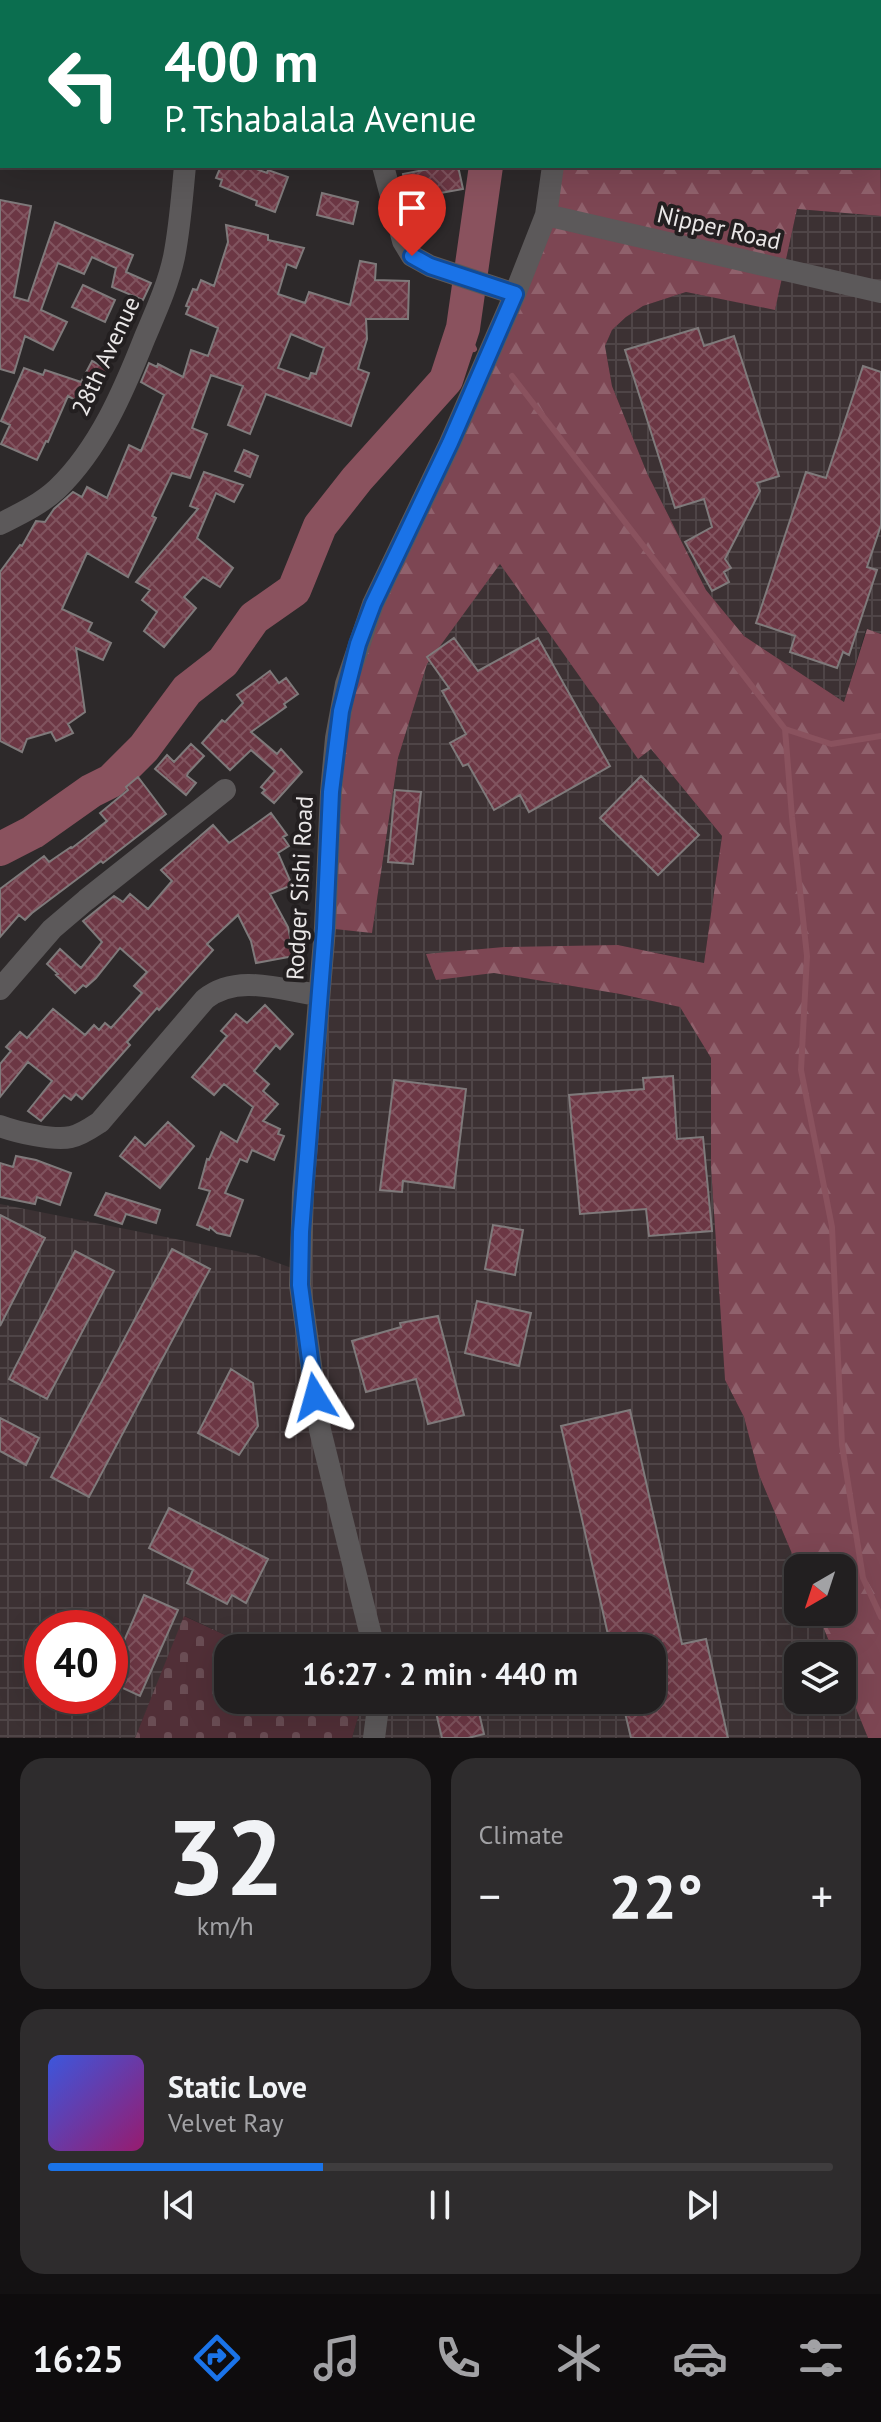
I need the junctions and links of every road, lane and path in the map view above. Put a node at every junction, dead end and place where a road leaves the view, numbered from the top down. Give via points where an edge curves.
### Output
1 (185, 168) edge
2 (384, 168) edge
3 (553, 168) edge
4 (546, 215) junction
5 (881, 292) edge
6 (515, 294) junction
7 (0, 524) edge
8 (225, 790) dead end
9 (0, 989) edge
10 (319, 995) junction
11 (0, 1126) edge
12 (371, 1634) edge
13 (377, 1714) edge
14 (374, 1738) edge

1 - 7 street, 28th Avenue via 163,294 94,444 56,490
2 - 6 street via 412,256
3 - 4 street, Rodger Sishi Road
4 - 5 street, Nipper Road
4 - 6 street, Rodger Sishi Road
6 - 10 street, Rodger Sishi Road via 373,604 346,684 331,792
8 - 9 street via 52,929
10 - 11 street via 229,985 205,999 100,1122 85,1132 55,1137
10 - 12 street, Rodger Sishi Road via 300,1285 320,1430
13 - 14 street

